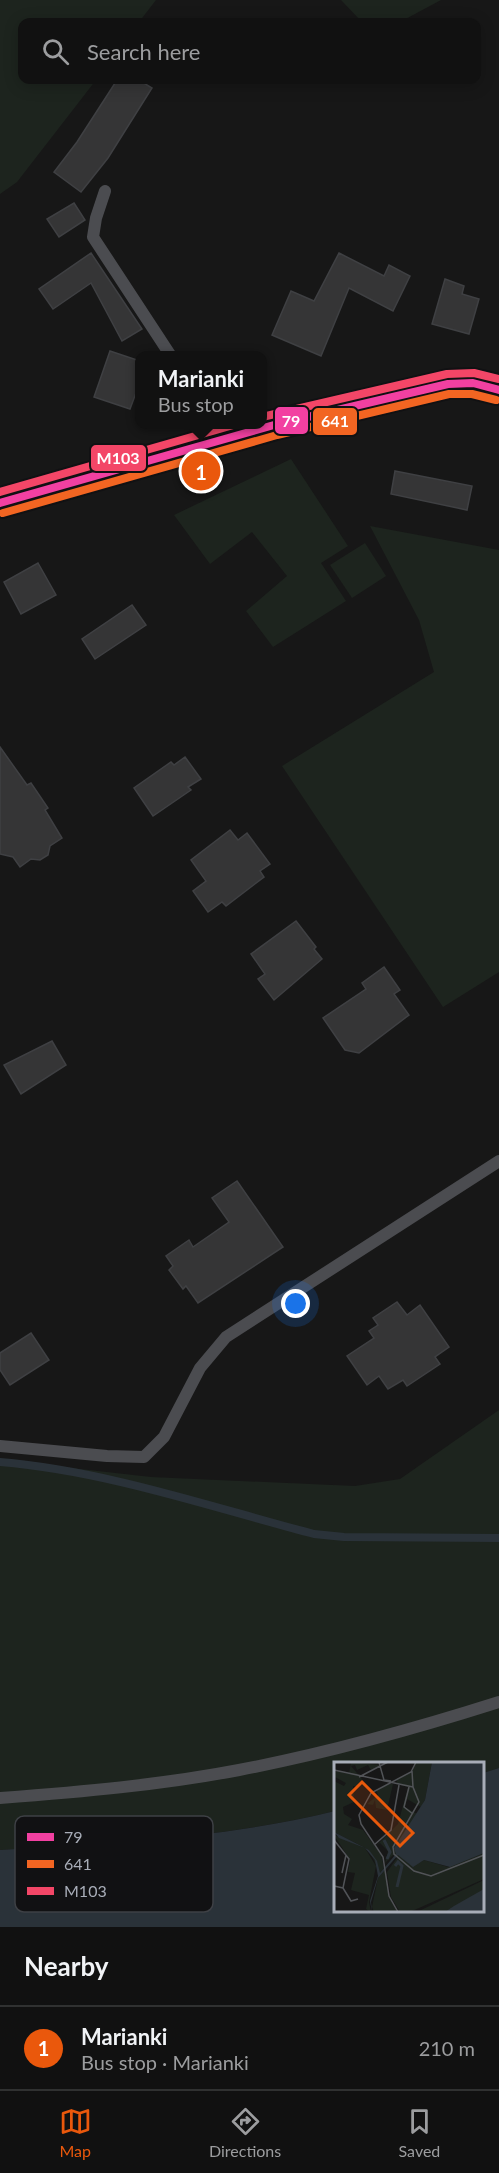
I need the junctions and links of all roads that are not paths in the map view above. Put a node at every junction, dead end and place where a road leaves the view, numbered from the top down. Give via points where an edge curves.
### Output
1 (105, 191) dead end
2 (168, 351) edge
3 (499, 390) edge
4 (267, 422) edge
5 (220, 432) edge
6 (0, 503) edge
7 (499, 1161) edge
8 (0, 1446) edge
9 (499, 1702) edge
10 (0, 1798) edge

1 - 2 lane via 93,237
3 - 4 street via 473,383 448,384
5 - 6 street
7 - 8 lane via 226,1337 200,1368 164,1437 144,1456
9 - 10 lane via 391,1736 238,1771

